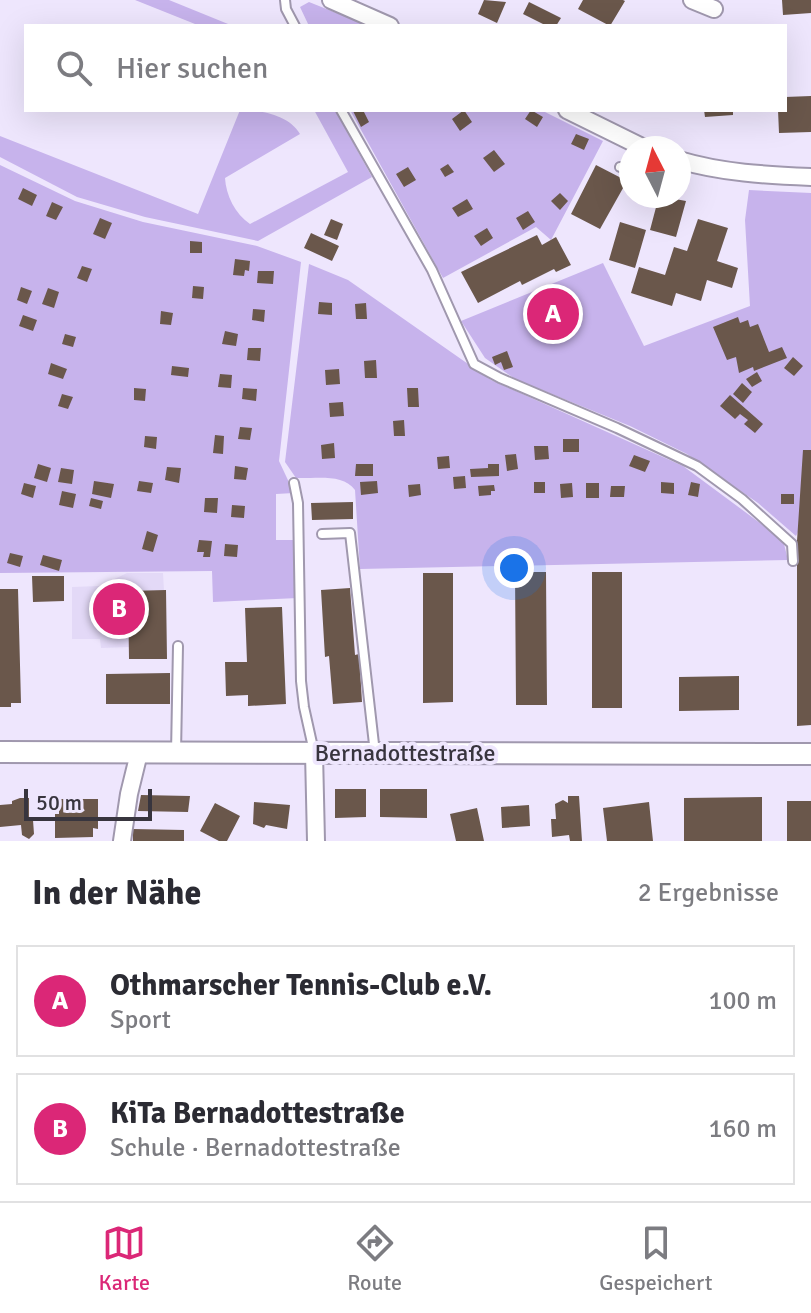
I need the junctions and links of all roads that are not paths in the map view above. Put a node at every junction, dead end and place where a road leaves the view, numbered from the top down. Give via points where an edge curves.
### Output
1 (285, 0) edge
2 (331, 0) edge
3 (376, 0) edge
4 (692, 0) edge
5 (714, 9) dead end
6 (372, 17) junction
7 (294, 24) edge
8 (386, 24) edge
9 (342, 112) edge
10 (571, 112) edge
11 (620, 136) edge
12 (691, 164) edge
13 (811, 177) edge
14 (294, 483) dead end
15 (322, 534) dead end
16 (793, 561) dead end
17 (178, 646) dead end
18 (0, 752) edge
19 (139, 753) junction
20 (176, 753) junction
21 (314, 753) junction
22 (375, 754) junction
23 (811, 754) edge
24 (122, 841) edge
25 (316, 841) edge

1 - 7 lane
2 - 6 street
3 - 6 street
4 - 5 street
6 - 8 street
9 - 16 lane via 432,270 474,364 697,466 792,544
10 - 11 street
12 - 13 street via 752,175
14 - 21 lane via 301,681
15 - 22 lane via 350,533
17 - 20 lane
18 - 19 street, Bernadottestraße
19 - 20 street, Bernadottestraße
19 - 24 street
20 - 21 street, Bernadottestraße
21 - 22 street, Bernadottestraße
21 - 25 street
22 - 23 street, Bernadottestraße

